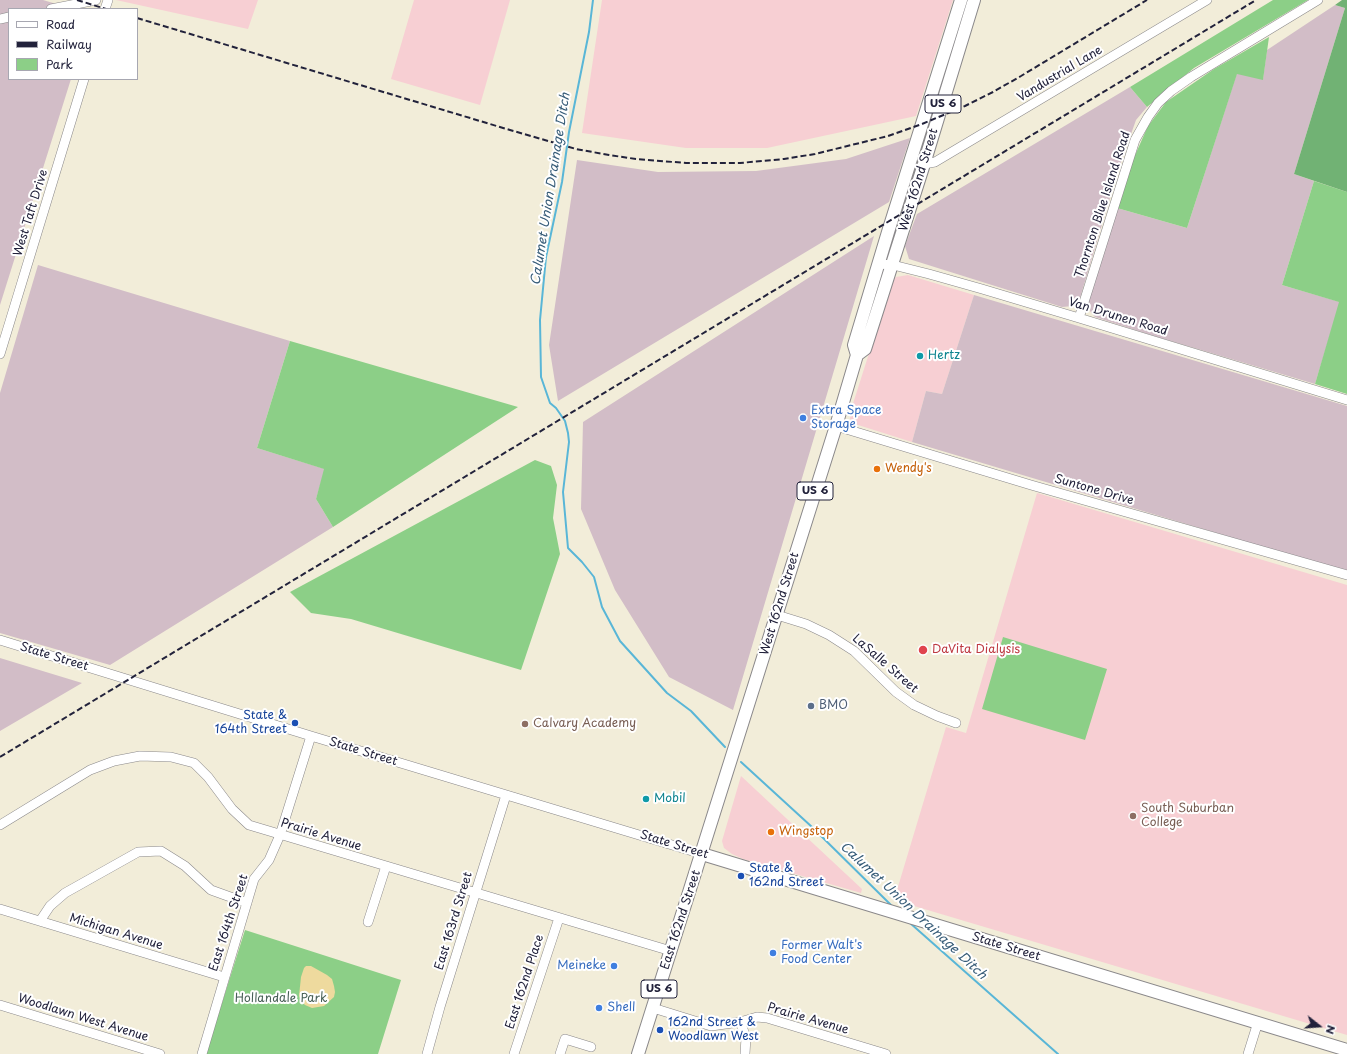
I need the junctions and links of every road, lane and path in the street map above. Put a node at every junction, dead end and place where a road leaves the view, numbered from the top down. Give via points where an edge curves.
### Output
1 (96, 0) edge
2 (961, 0) edge
3 (974, 0) edge
4 (1207, 0) edge
5 (1318, 0) edge
6 (56, 8) edge
7 (84, 80) edge
8 (910, 161) junction
9 (924, 164) junction
10 (879, 264) junction
11 (893, 265) junction
12 (1079, 318) junction
13 (0, 354) edge
14 (857, 355) junction
15 (1347, 400) edge
16 (836, 426) junction
17 (1347, 575) edge
18 (776, 615) junction
19 (0, 640) edge
20 (956, 723) dead end
21 (311, 736) junction
22 (506, 795) junction
23 (0, 825) edge
24 (280, 835) junction
25 (702, 854) junction
26 (386, 866) junction
27 (475, 893) junction
28 (247, 903) junction
29 (0, 909) edge
30 (559, 918) junction
31 (40, 921) junction
32 (368, 922) dead end
33 (671, 952) junction
34 (224, 977) junction
35 (0, 1005) edge
36 (653, 1008) junction
37 (740, 1022) junction
38 (1258, 1022) junction
39 (591, 1047) dead end
40 (1347, 1050) edge
41 (160, 1054) edge
42 (202, 1054) edge
43 (427, 1054) edge
44 (514, 1054) edge
45 (560, 1054) edge
46 (638, 1054) edge
47 (745, 1054) edge
48 (886, 1054) edge
49 (1248, 1054) edge

1 - 6 street
2 - 8 main road, West 162nd Street / US 6
3 - 9 main road, West 162nd Street / US 6
4 - 9 street, Vandustrial Lane via 935,162
5 - 12 street, Thornton Blue Island Road via 1191,77 1158,103 1135,140
7 - 13 street, West Taft Drive
8 - 9 main road
8 - 10 main road, West 162nd Street / US 6
9 - 11 main road, West 162nd Street / US 6
10 - 11 street, Van Drunen Road
10 - 14 main road, West 162nd Street / US 6 via 854,345
11 - 12 street, Van Drunen Road
11 - 14 main road, West 162nd Street / US 6 via 865,349
12 - 15 street, Van Drunen Road
14 - 16 main road, West 162nd Street / US 6
16 - 17 street, Suntone Drive via 1031,485
16 - 18 main road, West 162nd Street / US 6
18 - 20 street, LaSalle Street via 806,624 829,635 854,651 896,692 914,705
18 - 25 main road, West 162nd Street / US 6
19 - 21 street, State Street
21 - 22 street, State Street
21 - 24 street, East 164th Street
22 - 25 street, State Street
22 - 27 street, East 163rd Street
23 - 24 street, Prairie Avenue via 90,770 114,761 140,756 171,757 194,763 232,809 249,825
24 - 26 street, Prairie Avenue
24 - 28 street, East 164th Street via 269,860 254,879
25 - 33 main road, East 162nd Street / US 6
25 - 38 main road, State Street
26 - 27 street, Prairie Avenue
26 - 32 street
27 - 30 street, Prairie Avenue
27 - 43 street, East 163rd Street
28 - 31 street via 211,890 185,866 161,851 138,852 65,893 50,906
28 - 34 street, East 164th Street
29 - 31 street, Michigan Avenue
30 - 33 street, Prairie Avenue
30 - 44 street, East 162nd Place
31 - 34 street, Michigan Avenue
33 - 36 main road, East 162nd Street / US 6
34 - 42 street, East 164th Street
35 - 41 street, Woodlawn West Avenue
36 - 37 street, Prairie Avenue via 711,1026
36 - 46 main road, East 162nd Street / US 6
37 - 47 street via 746,1038
37 - 48 street, Prairie Avenue via 757,1018 773,1019
38 - 40 main road, State Street
38 - 49 street
39 - 45 street via 565,1039

